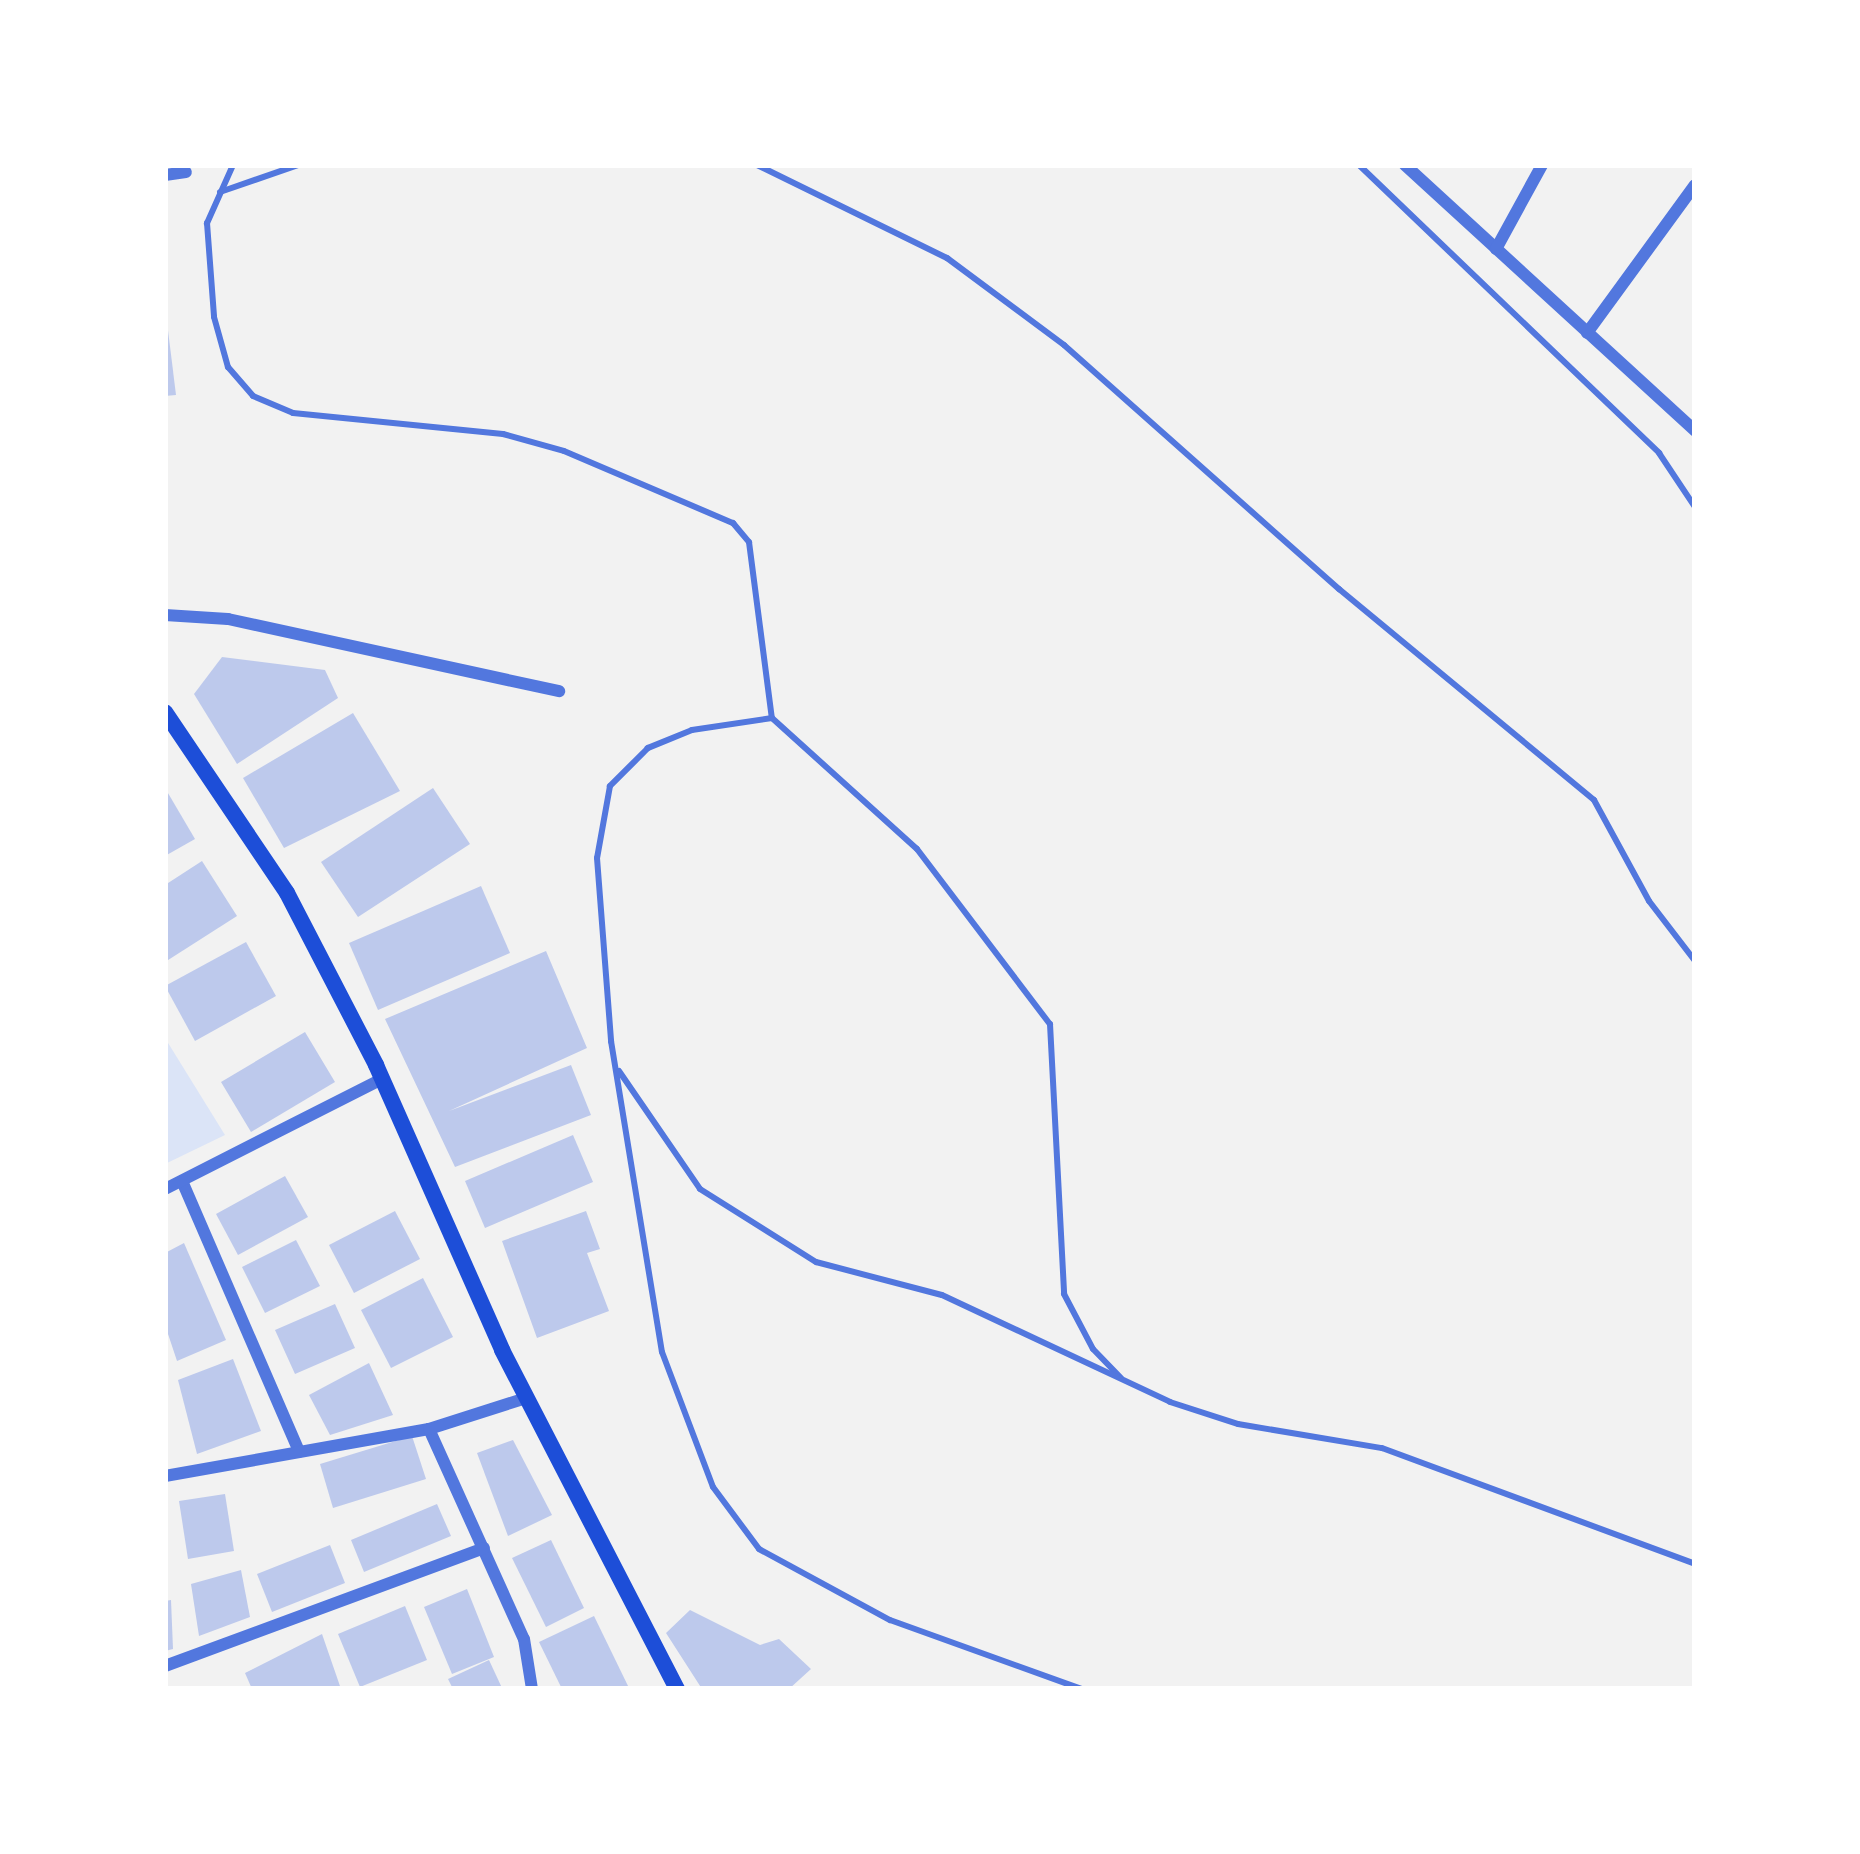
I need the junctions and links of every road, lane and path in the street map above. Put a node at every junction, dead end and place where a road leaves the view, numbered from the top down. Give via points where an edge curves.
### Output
1 (233, 165) edge
2 (298, 165) edge
3 (758, 165) edge
4 (1359, 165) edge
5 (1405, 165) edge
6 (1542, 165) edge
7 (186, 172) dead end
8 (165, 176) edge
9 (1695, 185) edge
10 (217, 194) junction
11 (1496, 249) junction
12 (1587, 333) junction
13 (1695, 431) edge
14 (1695, 507) edge
15 (165, 615) edge
16 (559, 691) dead end
17 (165, 712) edge
18 (772, 718) junction
19 (1695, 961) edge
20 (616, 1066) junction
21 (382, 1079) junction
22 (182, 1181) junction
23 (165, 1190) edge
24 (1128, 1385) junction
25 (526, 1398) junction
26 (429, 1430) junction
27 (299, 1453) junction
28 (165, 1476) edge
29 (484, 1548) junction
30 (1695, 1564) edge
31 (165, 1666) edge
32 (532, 1689) edge
33 (677, 1689) edge
34 (1082, 1689) edge

1 - 10 lane
2 - 10 lane
3 - 19 lane via 946,258 1064,345 1339,589 1594,800 1649,901
4 - 14 lane via 1659,453
5 - 11 street
6 - 11 street
7 - 8 street
9 - 12 street
10 - 18 lane via 207,224 214,317 228,367 253,396 293,413 503,434 563,451 733,524 748,542
11 - 12 street
12 - 13 street
15 - 16 street via 228,619
17 - 21 main road via 287,892
18 - 20 lane via 692,730 648,748 610,786 597,858
18 - 24 lane via 917,849 1050,1024 1064,1294 1093,1349
20 - 24 lane via 700,1189 745,1222 816,1262 942,1295
20 - 34 lane via 662,1352 685,1423 734,1523 759,1549 835,1595
21 - 22 street
21 - 25 main road
22 - 23 street
22 - 27 street
24 - 30 lane via 1238,1424 1382,1448
25 - 26 street
25 - 33 main road
26 - 27 street
26 - 29 street
27 - 28 street
29 - 31 street
29 - 32 street via 524,1639

